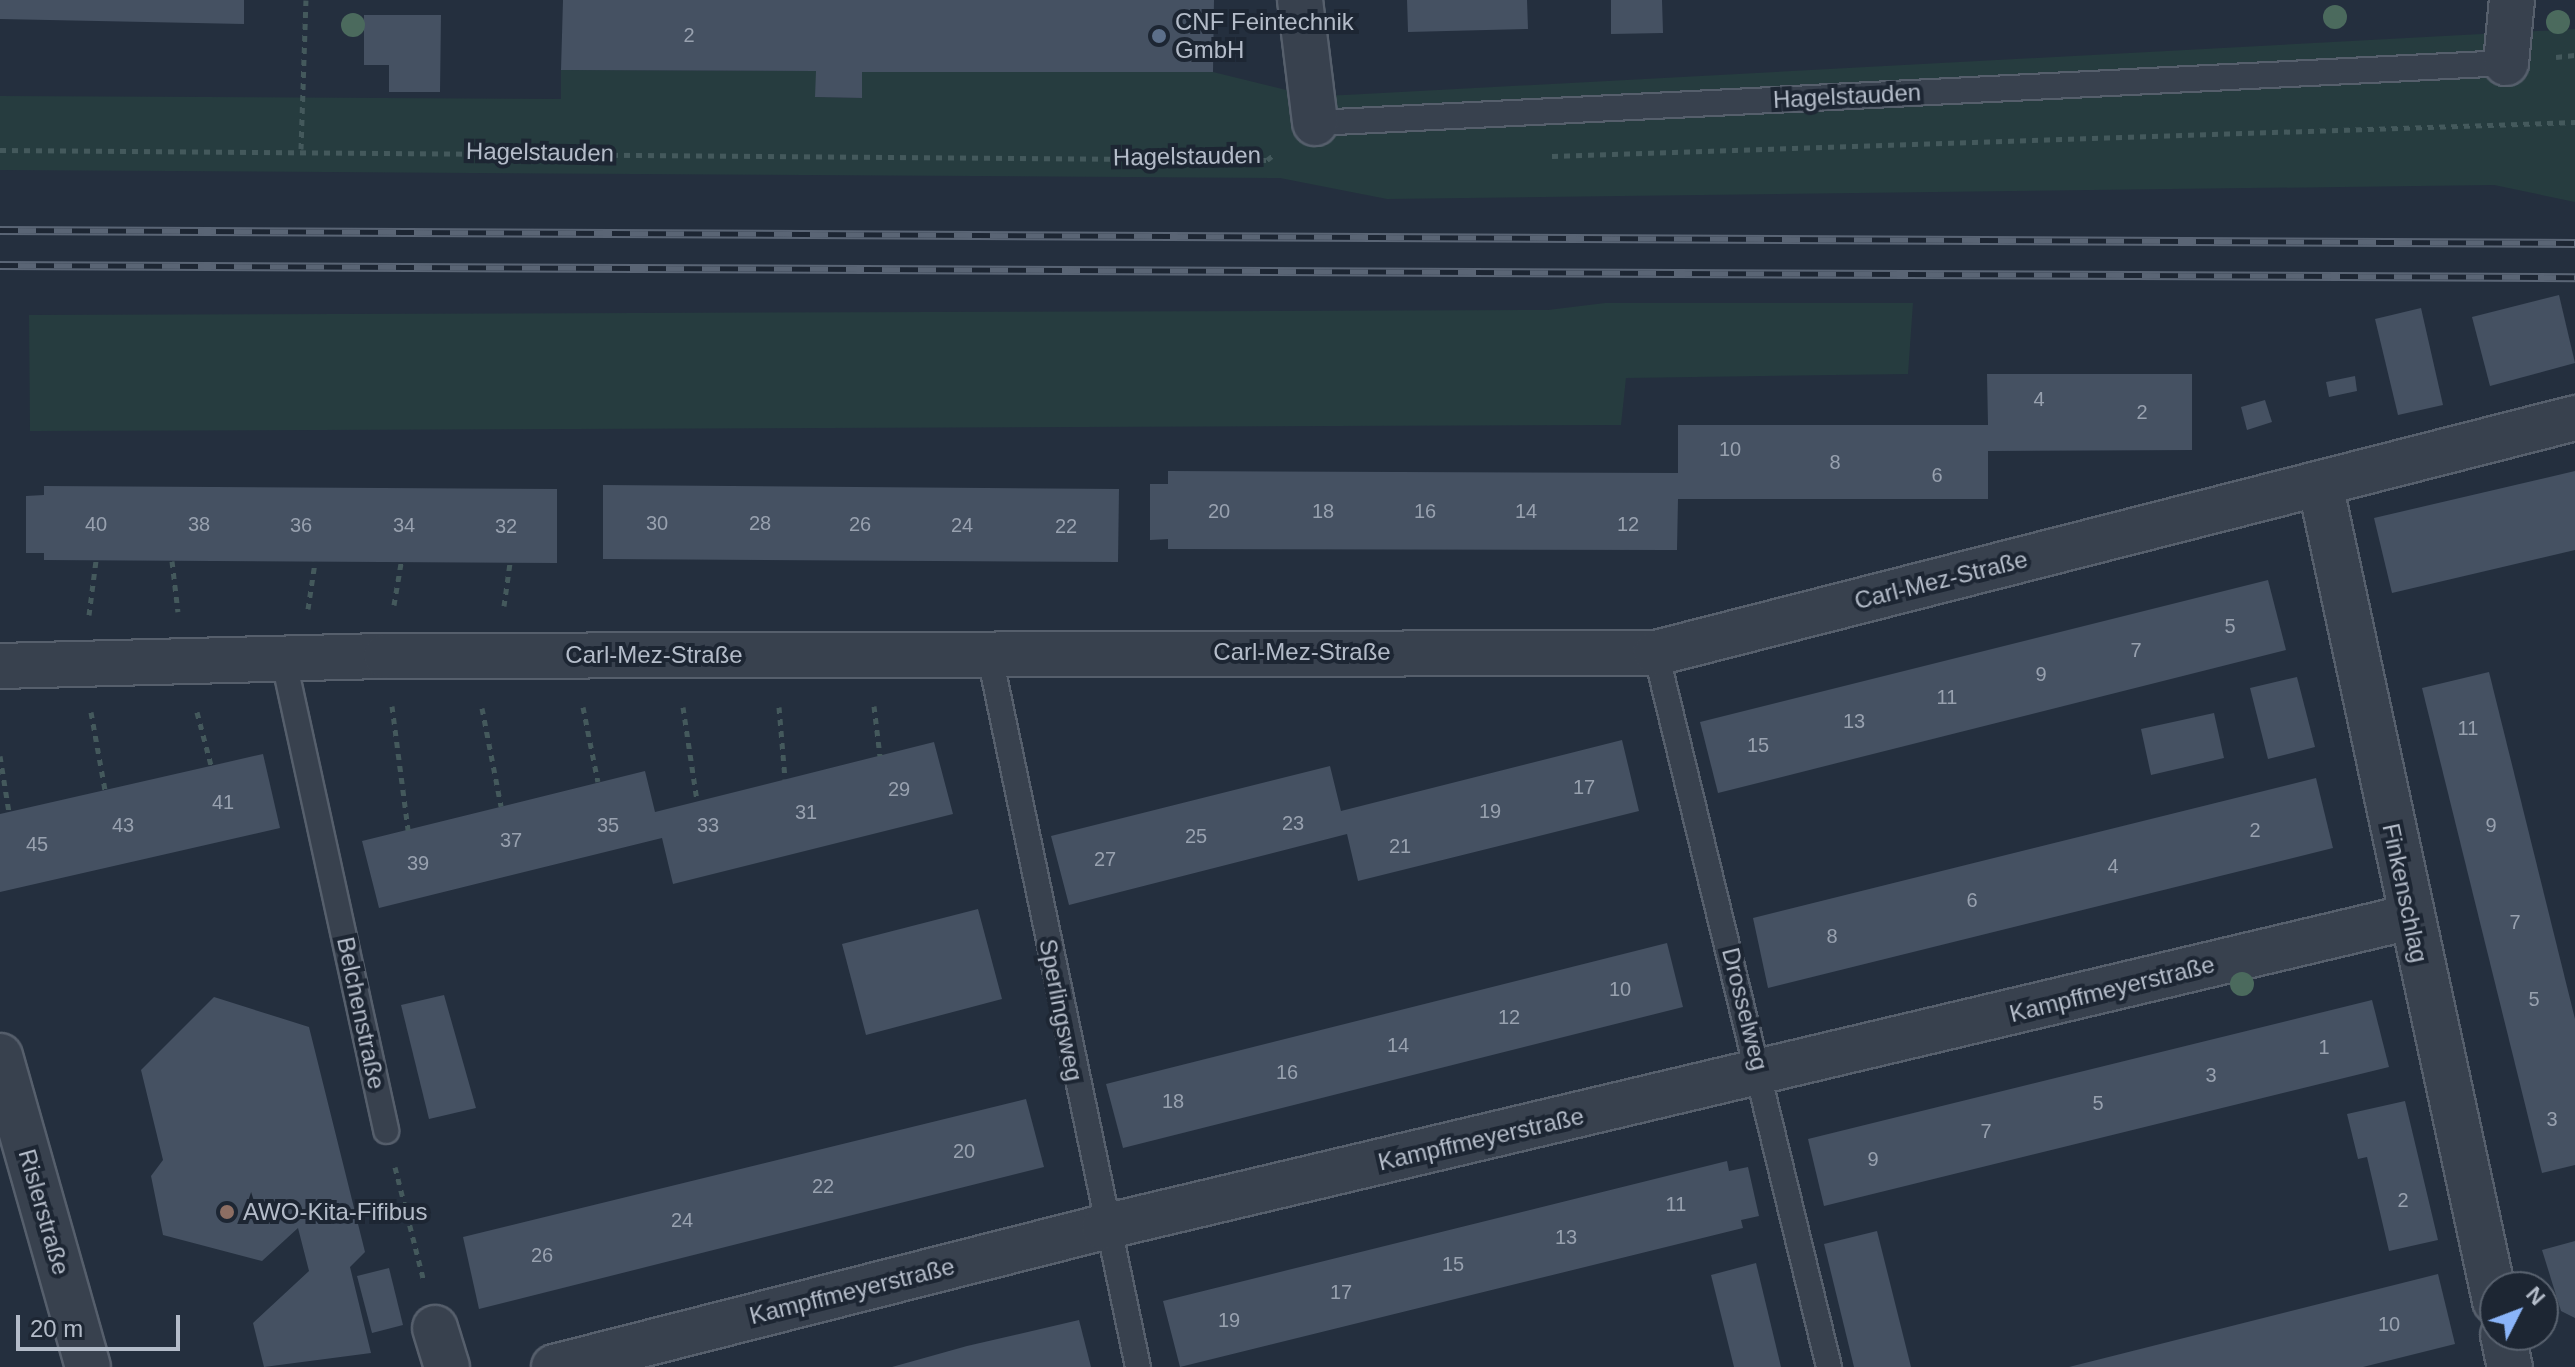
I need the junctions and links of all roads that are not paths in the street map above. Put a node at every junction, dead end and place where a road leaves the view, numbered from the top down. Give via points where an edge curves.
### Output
1 (1300, 0) edge
2 (2512, 0) edge
3 (2506, 63) joint
4 (1315, 123) joint
5 (2575, 418) edge
6 (2320, 484) junction
7 (989, 652) junction
8 (1656, 653) junction
9 (283, 657) junction
10 (0, 666) edge
11 (2410, 917) junction
12 (0, 1056) edge
13 (1762, 1074) junction
14 (386, 1131) road end
15 (1104, 1227) junction
16 (2488, 1271) edge
17 (88, 1367) edge
18 (554, 1367) edge
19 (1138, 1367) edge
20 (1829, 1367) edge

1 - 4 street
2 - 3 street
3 - 4 lane, Hagelstauden
5 - 6 street, Carl-Mez-Straße
6 - 8 street, Carl-Mez-Straße
6 - 11 street, Finkenschlag
7 - 8 street, Carl-Mez-Straße
7 - 9 street, Carl-Mez-Straße
7 - 15 lane, Sperlingsweg
8 - 13 lane, Drosselweg
9 - 10 street, Carl-Mez-Straße
9 - 14 lane, Belchenstraße
11 - 13 street, Kampffmeyerstraße
11 - 16 street, Finkenschlag
12 - 17 street, Rislerstraße
13 - 15 street, Kampffmeyerstraße
13 - 20 lane, Drosselweg
15 - 18 street, Kampffmeyerstraße
15 - 19 lane, Sperlingsweg

